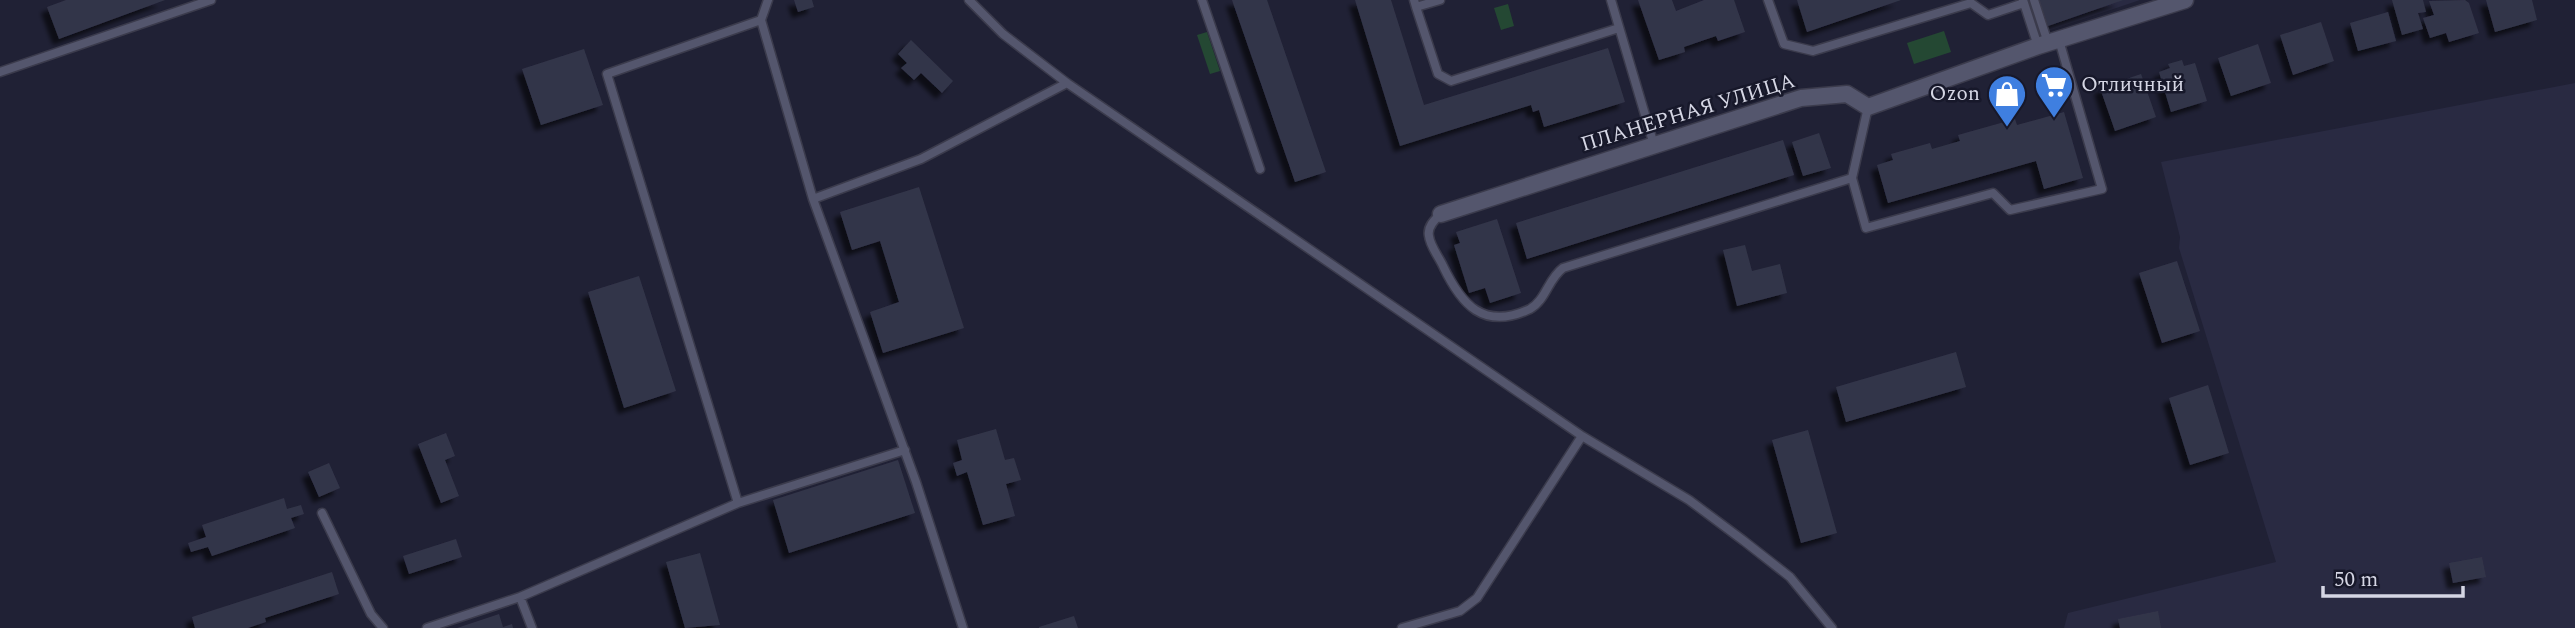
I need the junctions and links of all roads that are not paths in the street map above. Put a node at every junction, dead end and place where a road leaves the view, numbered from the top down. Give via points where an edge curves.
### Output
1 (211, 0) edge
2 (768, 0) edge
3 (969, 0) edge
4 (1202, 0) edge
5 (1440, 0) edge
6 (1611, 0) edge
7 (1768, 0) edge
8 (2034, 0) edge
9 (2185, 0) edge
10 (2024, 2) edge
11 (1415, 4) edge
12 (761, 20) junction
13 (1619, 29) junction
14 (2048, 43) junction
15 (0, 72) edge
16 (1067, 83) junction
17 (1868, 107) junction
18 (1654, 145) junction
19 (1260, 169) dead end
20 (1852, 178) junction
21 (813, 199) junction
22 (1441, 214) joint
23 (1582, 436) junction
24 (905, 450) junction
25 (738, 503) junction
26 (321, 513) dead end
27 (520, 597) junction
28 (383, 628) edge
29 (427, 628) edge
30 (532, 628) edge
31 (963, 628) edge
32 (1402, 628) edge
33 (1832, 628) edge

1 - 15 lane
2 - 12 lane
3 - 16 lane via 1003,34
4 - 19 lane
5 - 11 lane
6 - 13 lane
7 - 10 lane via 1784,44 1813,51 1971,3 1988,15
8 - 14 lane
9 - 14 street
10 - 14 lane
11 - 13 lane via 1437,74 1451,81
12 - 21 lane
12 - 25 lane via 607,74
13 - 18 lane
14 - 17 street
14 - 20 lane via 2102,189 2010,210 1993,193 1866,228
16 - 21 lane via 921,159
16 - 23 lane
17 - 18 street, ПЛАНЕРНАЯ УЛИЦА via 1847,94 1801,98
17 - 20 lane
18 - 22 street, ПЛАНЕРНАЯ УЛИЦА
20 - 22 lane via 1563,268 1553,275 1540,302 1510,316 1490,316 1458,296 1429,236 1431,222
21 - 24 lane
23 - 32 lane via 1477,598 1460,611
23 - 33 lane via 1689,500 1744,541 1790,577
24 - 25 lane
24 - 31 lane
25 - 27 lane
26 - 28 lane via 371,614
27 - 29 lane
27 - 30 lane

